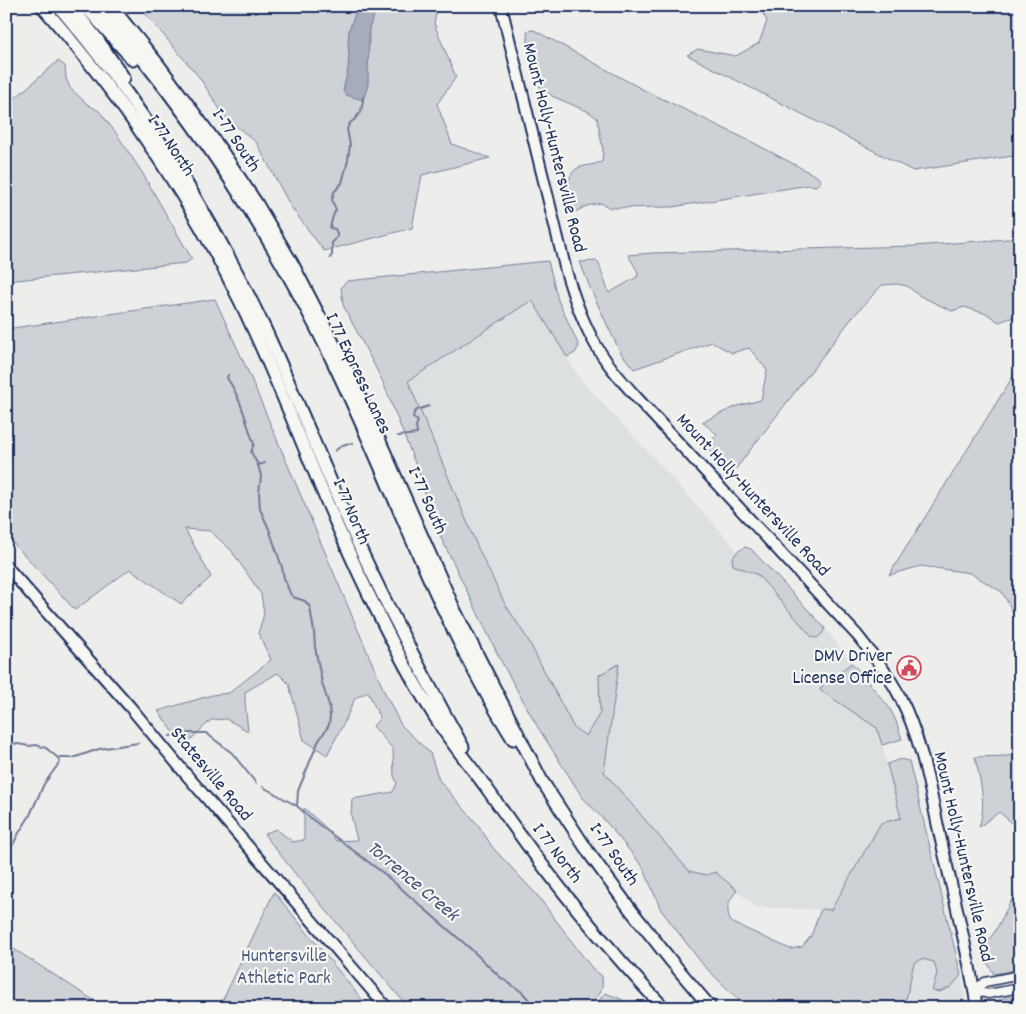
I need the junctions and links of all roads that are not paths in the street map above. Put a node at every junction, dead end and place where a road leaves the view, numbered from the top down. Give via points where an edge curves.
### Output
1 (42, 6) edge
2 (58, 6) edge
3 (71, 6) edge
4 (85, 6) edge
5 (98, 6) edge
6 (111, 6) edge
7 (500, 6) edge
8 (191, 124) junction
9 (165, 149) junction
10 (6, 566) edge
11 (542, 781) junction
12 (486, 787) junction
13 (1020, 975) edge
14 (1020, 988) edge
15 (974, 990) junction
16 (387, 1008) edge
17 (664, 1008) edge
18 (711, 1008) edge
19 (977, 1008) edge

1 - 12 highway, I 77 North via 136,126 209,242 256,335 378,613 427,703
2 - 9 highway
3 - 9 highway via 122,76
4 - 8 highway
5 - 8 highway, I 77 Express Lanes
6 - 11 highway, I-77 South via 199,118 292,263 355,385 456,613
7 - 15 main road, Mount Holly-Huntersville Road via 566,271 588,331 620,378 857,635 894,686 911,722 924,765
8 - 11 highway, I 77 Express Lanes via 249,209 301,298 346,389 462,649 495,709
9 - 12 highway via 246,290 374,577
10 - 16 main road, Statesville Road
11 - 18 highway, I-77 South via 624,902
12 - 17 highway, I 77 North via 566,897
13 - 15 street via 985,982
14 - 15 street via 988,994
15 - 19 main road, Mount Holly-Huntersville Road

